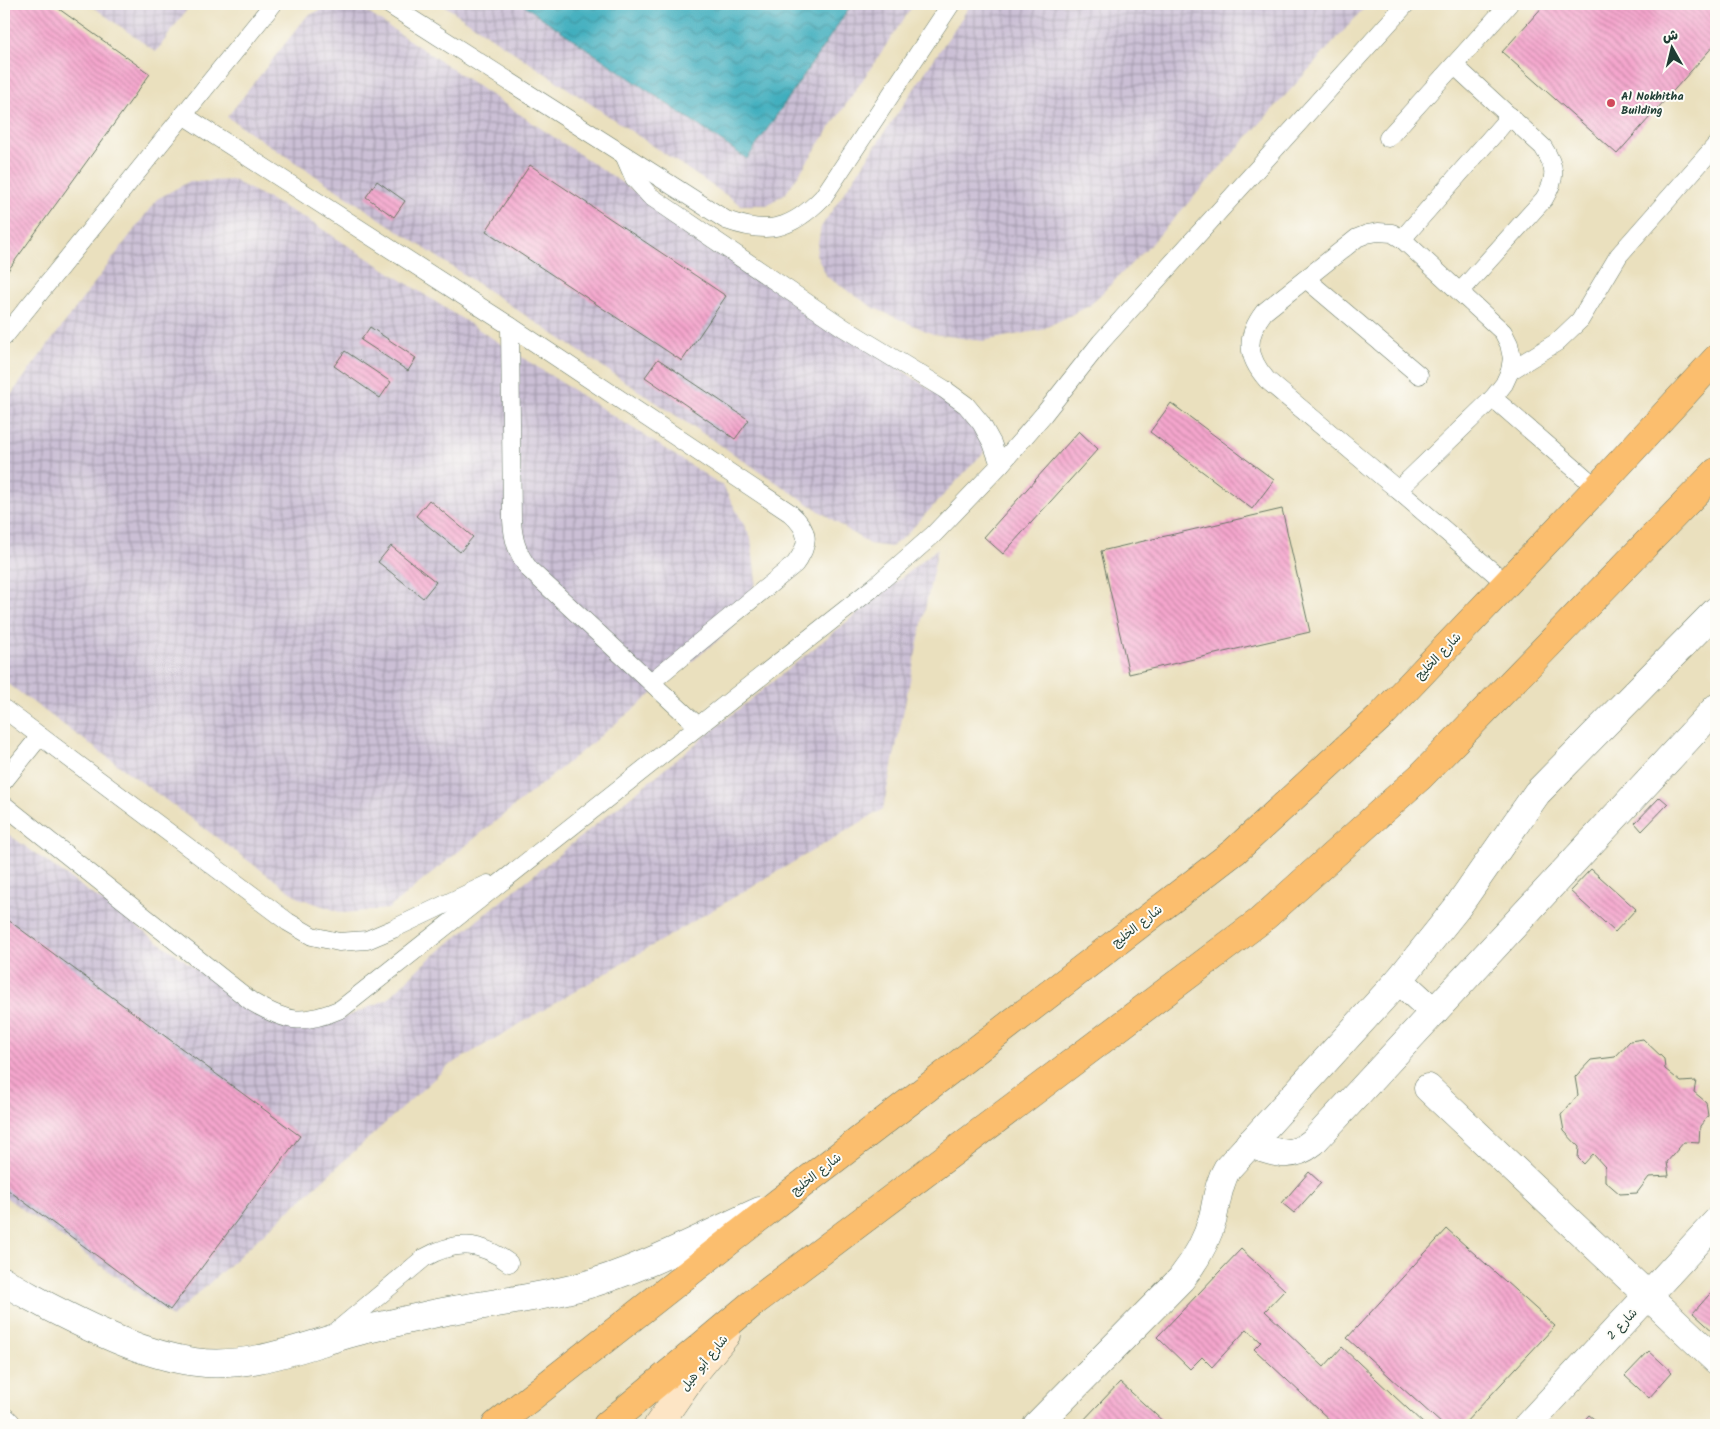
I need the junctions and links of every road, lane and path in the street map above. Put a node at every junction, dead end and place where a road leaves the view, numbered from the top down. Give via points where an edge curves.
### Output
1 (273, 4) edge
2 (388, 4) edge
3 (952, 4) edge
4 (1406, 4) edge
5 (1509, 4) edge
6 (1454, 65) junction
7 (183, 115) junction
8 (1510, 116) junction
9 (1388, 138) dead end
10 (1716, 145) edge
11 (624, 155) junction
12 (1402, 239) junction
13 (1306, 279) junction
14 (1460, 292) junction
15 (510, 326) junction
16 (4, 337) edge
17 (1716, 359) edge
18 (1510, 371) junction
19 (1418, 375) dead end
20 (1493, 398) junction
21 (1000, 465) junction
22 (1716, 472) edge
23 (1597, 488) junction
24 (1398, 490) junction
25 (1507, 584) junction
26 (1716, 612) edge
27 (651, 682) junction
28 (1716, 708) edge
29 (4, 709) edge
30 (698, 726) junction
31 (40, 736) junction
32 (4, 781) edge
33 (4, 805) edge
34 (517, 870) junction
35 (1399, 980) junction
36 (1434, 1012) junction
37 (1428, 1088) dead end
38 (1249, 1144) junction
39 (779, 1202) junction
40 (1716, 1222) edge
41 (508, 1263) dead end
42 (5, 1281) edge
43 (1647, 1297) junction
44 (753, 1303) junction
45 (324, 1342) junction
46 (1716, 1360) edge
47 (4, 1422) edge
48 (7, 1425) edge
49 (496, 1425) edge
50 (607, 1425) edge
51 (658, 1425) edge
52 (1037, 1425) edge
53 (1528, 1425) edge

1 - 7 lane
2 - 11 lane
3 - 11 lane via 823,197 808,213 789,224 768,229 746,227 726,220
4 - 21 lane via 1101,342
5 - 6 lane
6 - 8 lane
6 - 9 lane
7 - 15 lane
7 - 16 lane
8 - 12 lane
8 - 14 lane via 1551,159 1554,172 1552,187
10 - 18 lane via 1619,255 1580,320 1557,342
11 - 21 lane via 634,178 650,196 966,405 981,423
12 - 13 lane via 1392,233 1378,232 1357,238
12 - 14 lane
13 - 19 lane
13 - 24 lane via 1264,312 1255,324 1250,339 1256,368
14 - 18 lane via 1503,332 1512,358
15 - 27 lane via 512,520 513,538 519,554 529,569
15 - 27 lane via 790,512 801,523 806,537 804,552 795,564
17 - 23 main road, شارع الخليج
18 - 20 lane
20 - 23 lane
20 - 24 lane
21 - 30 lane via 934,534 874,586
22 - 44 main road via 1427,770 1260,921
23 - 25 main road, شارع الخليج
24 - 25 lane
25 - 39 main road, شارع الخليج via 1379,718 1235,851
26 - 35 street via 1536,793 1456,909
27 - 30 lane
28 - 36 street
29 - 31 lane
30 - 34 lane
31 - 32 lane
31 - 34 lane via 288,922 312,936 339,942 367,940
33 - 34 lane via 252,1002 272,1014 295,1020 319,1018 341,1009
35 - 36 street
35 - 38 street
36 - 38 street via 1304,1149 1286,1154
37 - 43 street
38 - 52 street via 1223,1176 1207,1236 1182,1279
39 - 45 street via 595,1282 545,1295 450,1310
39 - 49 main road, شارع الخليج
40 - 43 street, شارع 2
41 - 45 lane via 496,1253 466,1244 437,1250
42 - 45 street via 82,1324 172,1358 242,1362
43 - 46 street
43 - 53 street, شارع 2
44 - 50 main road
44 - 51 main road, شارع أبو هيل via 692,1376
47 - 48 street

